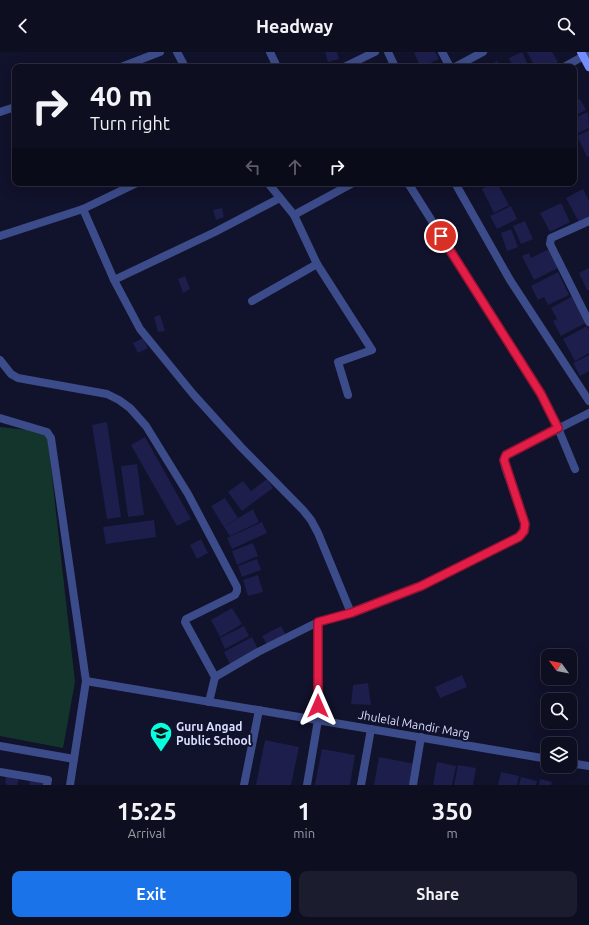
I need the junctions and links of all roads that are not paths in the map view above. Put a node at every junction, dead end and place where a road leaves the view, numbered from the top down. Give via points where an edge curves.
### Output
1 (160, 52) edge
2 (177, 52) edge
3 (270, 52) edge
4 (375, 52) edge
5 (388, 52) edge
6 (442, 52) edge
7 (483, 52) edge
8 (585, 54) edge
9 (128, 64) edge
10 (183, 64) edge
11 (276, 64) edge
12 (350, 64) edge
13 (394, 64) edge
14 (448, 64) edge
15 (461, 64) edge
16 (569, 64) edge
17 (589, 68) edge
18 (12, 108) edge
19 (0, 112) edge
20 (131, 186) edge
21 (270, 186) edge
22 (347, 186) edge
23 (410, 186) edge
24 (458, 186) edge
25 (280, 198) junction
26 (83, 209) junction
27 (294, 215) junction
28 (589, 221) edge
29 (0, 236) edge
30 (317, 264) junction
31 (114, 280) junction
32 (252, 301) dead end
33 (586, 309) edge
34 (589, 322) edge
35 (0, 360) edge
36 (348, 395) dead end
37 (589, 401) edge
38 (589, 414) edge
39 (0, 418) edge
40 (558, 428) junction
41 (575, 468) dead end
42 (351, 613) junction
43 (318, 622) junction
44 (215, 677) junction
45 (86, 681) junction
46 (209, 702) junction
47 (259, 710) junction
48 (318, 720) junction
49 (371, 729) junction
50 (420, 737) junction
51 (0, 746) edge
52 (541, 758) edge
53 (74, 759) junction
54 (577, 764) edge
55 (589, 766) edge
56 (0, 772) edge
57 (47, 785) edge
58 (70, 785) edge
59 (244, 785) edge
60 (306, 785) edge
61 (361, 785) edge
62 (413, 785) edge

1 - 9 street
2 - 10 street
3 - 11 street
4 - 12 street
5 - 13 street
6 - 14 street
7 - 15 street
8 - 16 street
8 - 17 main road
18 - 19 street
20 - 26 street
21 - 25 street
22 - 27 street
23 - 40 street via 541,394
24 - 37 street via 510,280
25 - 27 street
25 - 31 street
26 - 29 street
26 - 31 street
27 - 30 street
28 - 33 street via 550,240
30 - 32 street
30 - 36 street via 372,350 338,362
31 - 42 street via 140,329 193,394 312,520
33 - 34 street
35 - 44 street via 11,374 18,378 107,394 130,408 146,426 188,494 237,587 235,595 186,619 185,622
38 - 40 street
39 - 45 street via 47,432 51,438
40 - 41 street
40 - 42 street via 506,455 504,460 525,524 524,531 519,537 421,586
42 - 43 street
43 - 44 street
43 - 48 street
44 - 46 street
45 - 46 street, Jhulelal Mandir Marg
45 - 53 street
46 - 47 street, Jhulelal Mandir Marg
47 - 48 street, Jhulelal Mandir Marg
47 - 59 street
48 - 49 street, Jhulelal Mandir Marg
48 - 60 street
49 - 50 street, Jhulelal Mandir Marg
49 - 61 street
50 - 52 street, Jhulelal Mandir Marg
50 - 62 street
51 - 53 street
53 - 58 street
54 - 55 street
56 - 57 street via 48,780

